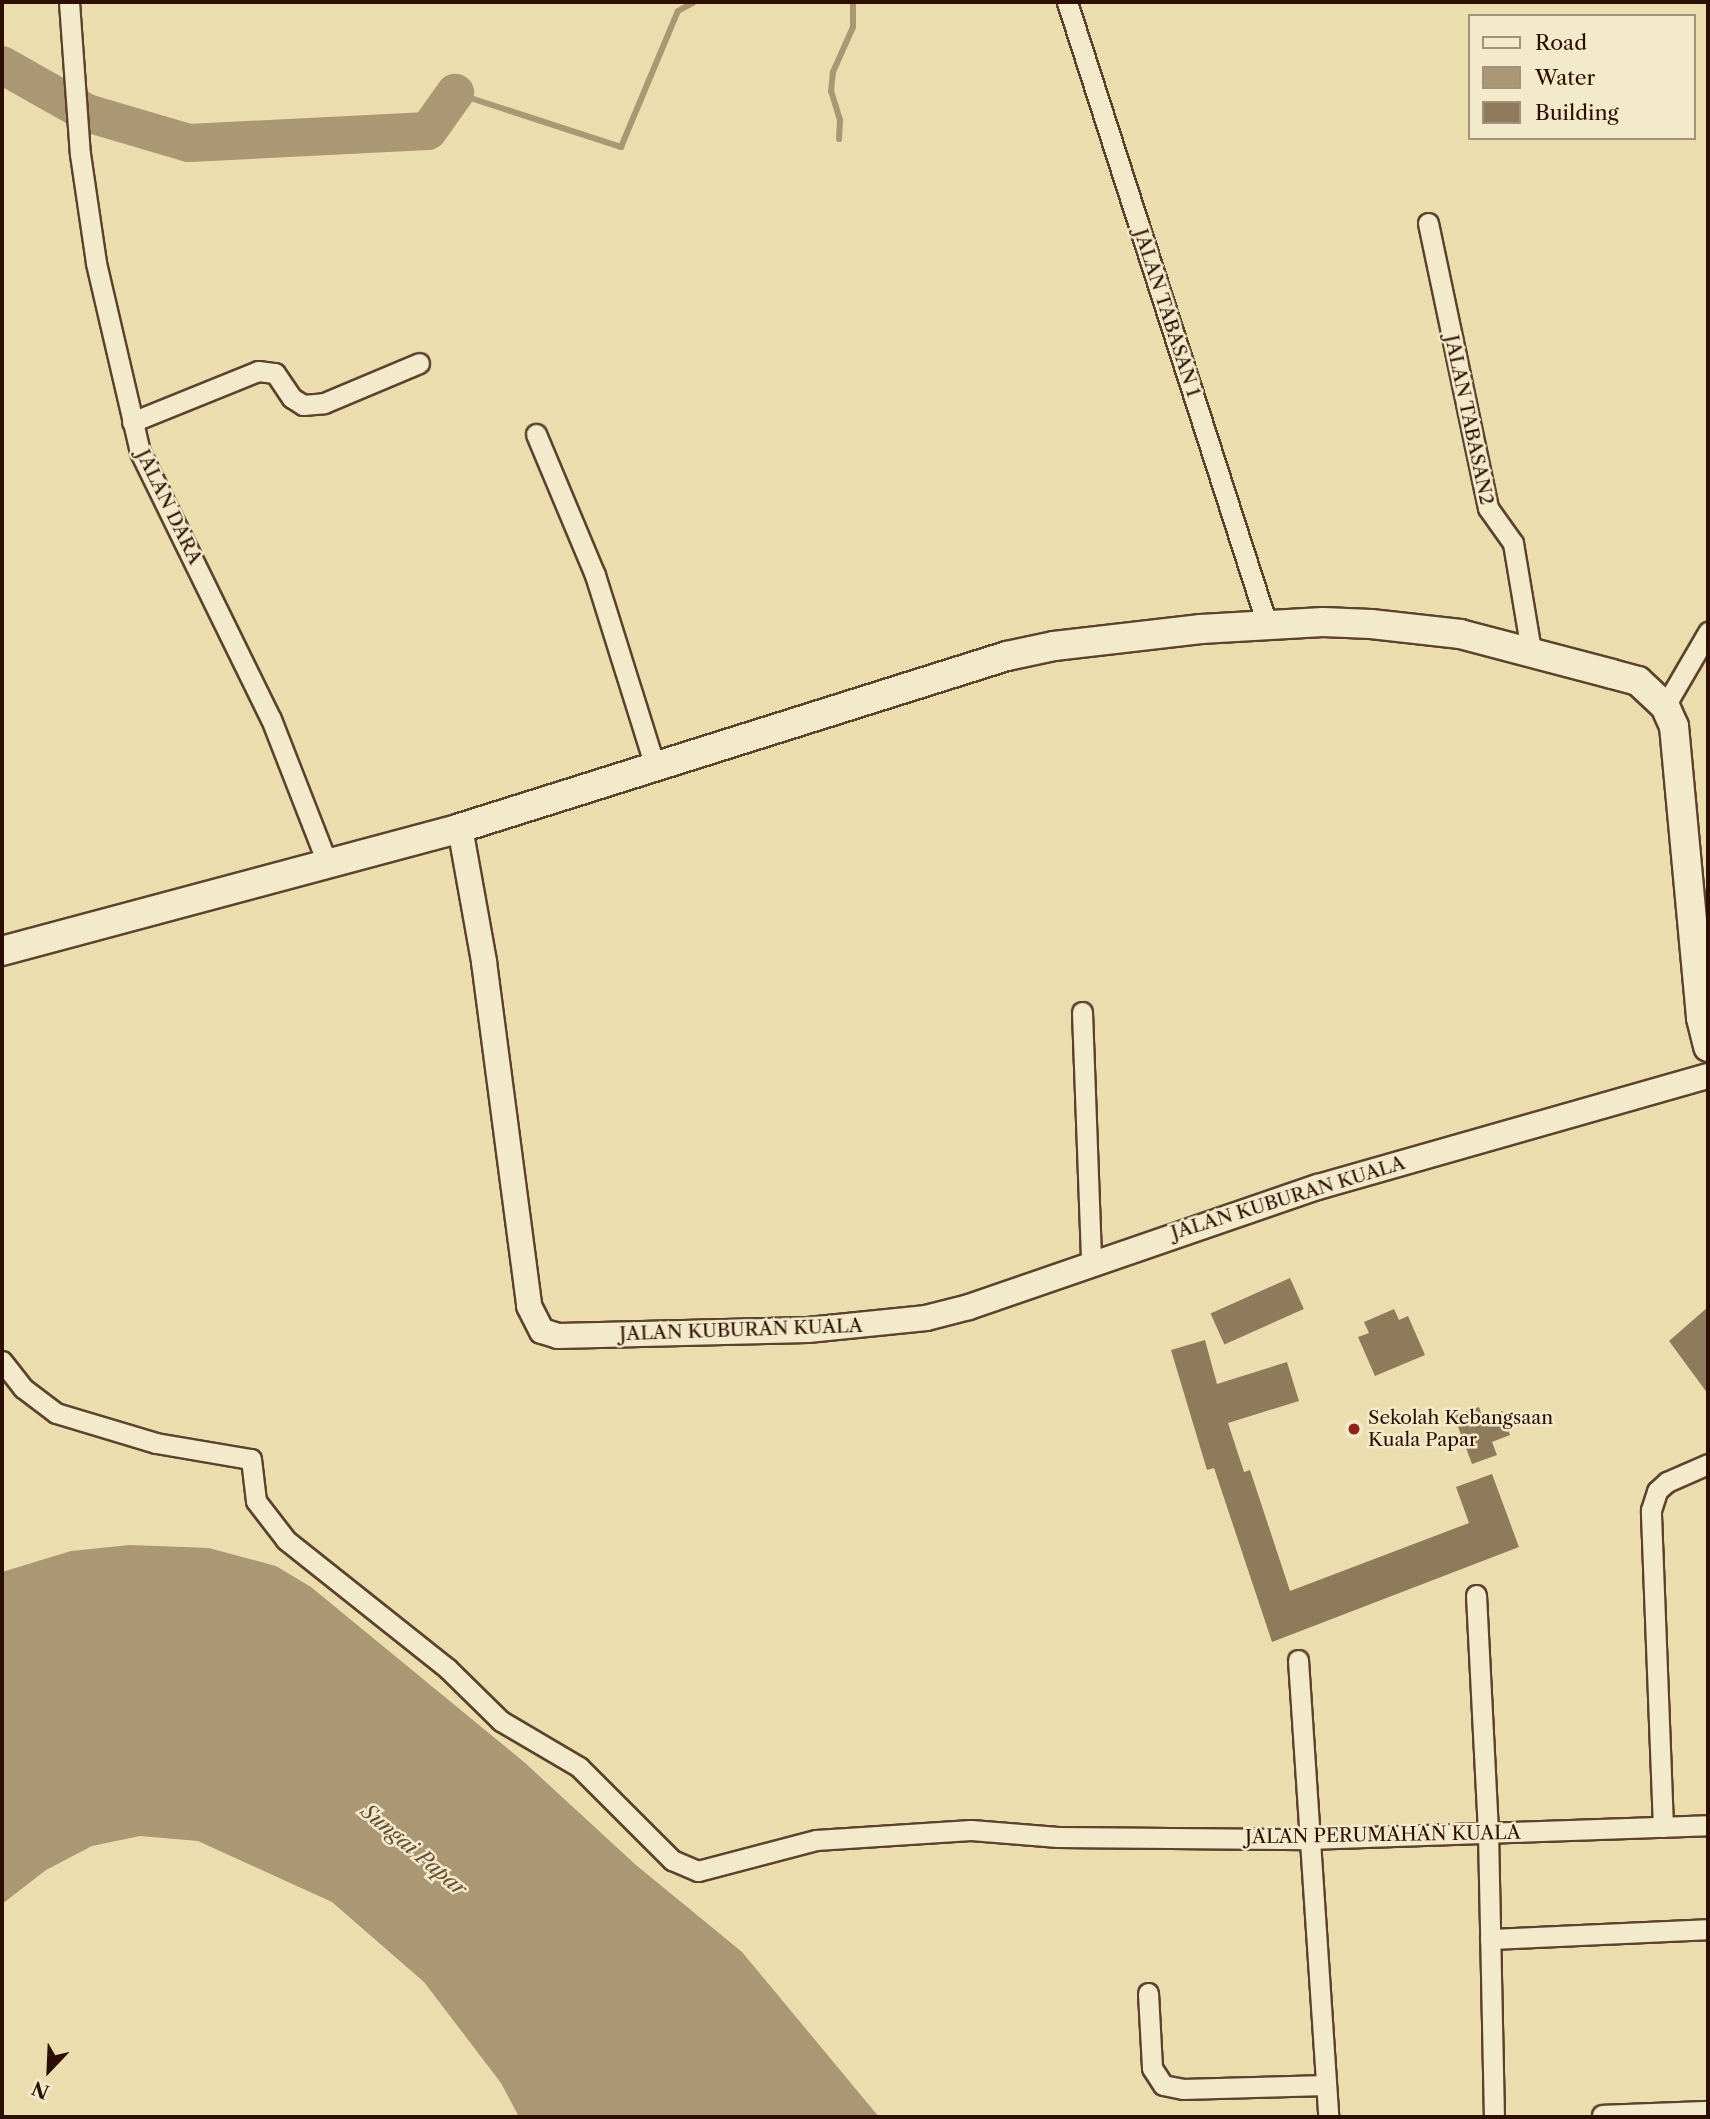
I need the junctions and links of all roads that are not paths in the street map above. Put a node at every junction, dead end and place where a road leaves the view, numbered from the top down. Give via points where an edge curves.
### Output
1 (69, 2) edge
2 (1067, 2) edge
3 (1428, 223) dead end
4 (419, 363) dead end
5 (132, 422) junction
6 (536, 434) dead end
7 (1267, 624) junction
8 (1708, 632) edge
9 (1531, 651) junction
10 (1665, 706) junction
11 (656, 767) junction
12 (460, 828) junction
13 (328, 865) junction
14 (2, 951) edge
15 (1082, 1012) dead end
16 (1708, 1045) edge
17 (1708, 1076) edge
18 (1091, 1262) junction
19 (2, 1361) edge
20 (1708, 1464) edge
21 (1476, 1595) dead end
22 (1298, 1660) dead end
23 (1708, 1825) edge
24 (1663, 1827) junction
25 (1488, 1832) junction
26 (1311, 1839) junction
27 (1708, 1929) edge
28 (1490, 1939) junction
29 (1148, 1993) dead end
30 (1326, 2085) junction
31 (1708, 2111) edge
32 (1602, 2115) dead end
33 (1328, 2117) edge
34 (1494, 2117) edge

1 - 5 street, JALAN DARA via 80,153 96,263
2 - 7 street, JALAN TABASAN 1
3 - 9 street, JALAN TABASAN2 via 1488,508 1513,543
4 - 5 street via 324,403 303,405 292,398 275,373 258,371
5 - 13 street, JALAN DARA via 140,452 271,719
6 - 11 street via 595,575
7 - 9 main road via 1417,628
7 - 11 main road via 1118,638 1007,656
8 - 10 street
9 - 10 main road via 1638,681
10 - 16 main road via 1675,736
11 - 12 main road
12 - 13 main road
12 - 18 street, JALAN KUBURAN KUALA via 484,962 529,1306 542,1331 578,1336 878,1324 969,1307
13 - 14 main road
15 - 18 street
17 - 18 street, JALAN KUBURAN KUALA via 1318,1186
19 - 26 street, JALAN PERUMAHAN KUALA via 23,1388 57,1413 156,1443 251,1459 256,1501 286,1540 447,1668 501,1721 579,1767 672,1860 686,1867 708,1870 791,1845 855,1836 971,1830 1058,1837
20 - 24 street via 1667,1482 1657,1491 1651,1510
21 - 25 street
22 - 26 street
23 - 24 street, JALAN PERUMAHAN KUALA
24 - 25 street, JALAN PERUMAHAN KUALA
25 - 26 street, JALAN PERUMAHAN KUALA
25 - 28 street
26 - 30 street
27 - 28 street
28 - 34 street
29 - 30 street via 1152,2068 1163,2085 1183,2089
30 - 33 street
31 - 32 street

